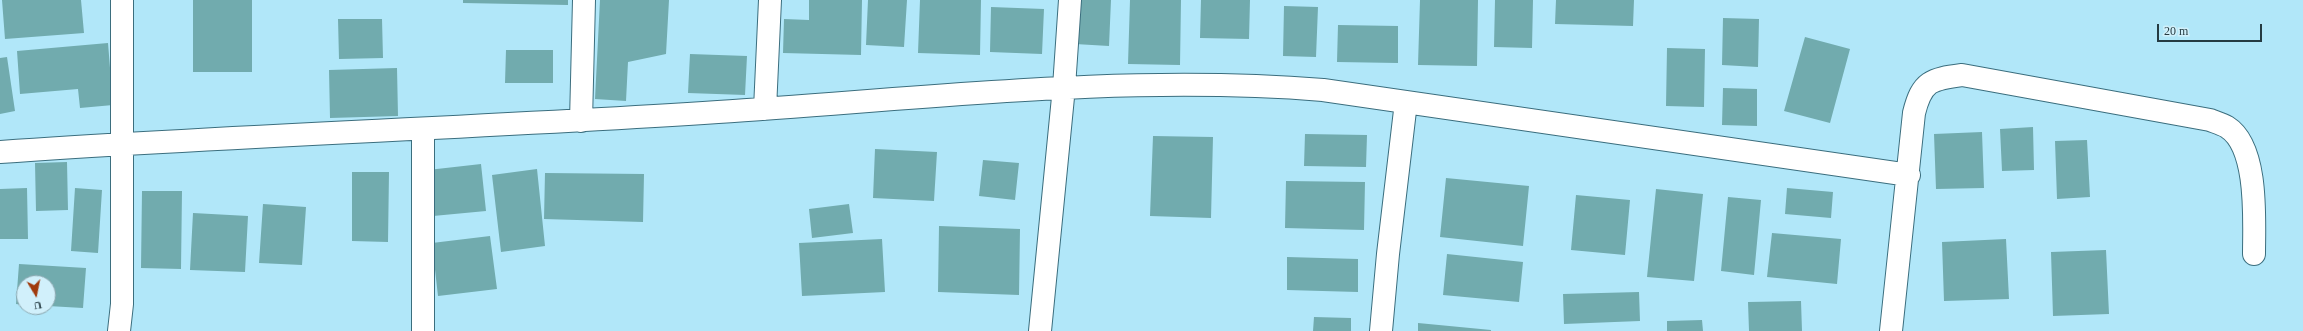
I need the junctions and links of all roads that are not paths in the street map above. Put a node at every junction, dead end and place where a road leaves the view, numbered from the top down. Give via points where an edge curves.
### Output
1 (122, 0) edge
2 (584, 0) edge
3 (770, 0) edge
4 (1070, 0) edge
5 (1064, 87) junction
6 (1406, 102) junction
7 (765, 109) junction
8 (581, 121) junction
9 (423, 129) junction
10 (122, 144) junction
11 (0, 152) edge
12 (1909, 175) junction
13 (2254, 254) dead end
14 (119, 331) edge
15 (423, 331) edge
16 (1040, 331) edge
17 (1381, 331) edge
18 (1891, 331) edge

1 - 10 street
2 - 8 street
3 - 7 street
4 - 5 street
5 - 6 street via 1280,87 1324,90
5 - 7 street
5 - 16 street
6 - 12 street
6 - 17 street
7 - 8 street
8 - 9 street
9 - 10 street
9 - 15 street
10 - 11 street
10 - 14 street via 122,304
12 - 13 street via 1914,113 1919,94 1936,78 1962,75 2210,120 2228,128 2240,142 2250,166
12 - 18 street

